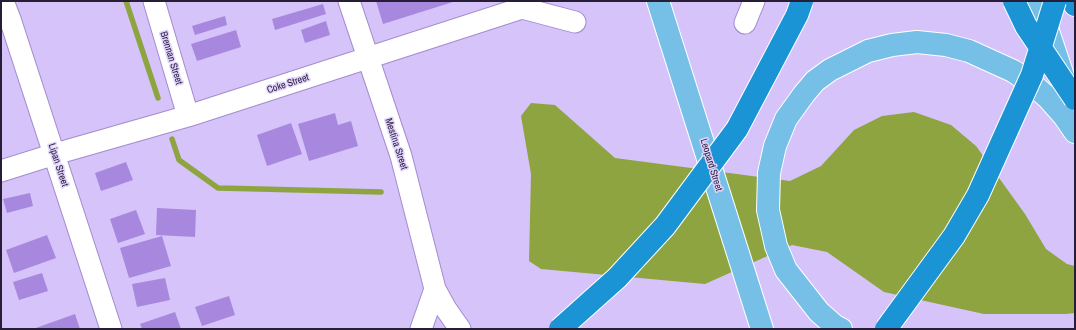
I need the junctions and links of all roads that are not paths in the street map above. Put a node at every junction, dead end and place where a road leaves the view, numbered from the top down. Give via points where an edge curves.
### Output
1 (3, 1) edge
2 (154, 1) edge
3 (349, 1) edge
4 (658, 1) edge
5 (754, 1) edge
6 (802, 1) edge
7 (1014, 1) edge
8 (1038, 1) edge
9 (1055, 1) edge
10 (1074, 1) edge
11 (1075, 5) edge
12 (574, 22) dead end
13 (745, 22) dead end
14 (367, 58) junction
15 (1075, 99) edge
16 (1075, 113) edge
17 (188, 116) junction
18 (1075, 132) edge
19 (55, 154) junction
20 (1, 172) edge
21 (435, 289) junction
22 (111, 329) edge
23 (421, 329) edge
24 (460, 329) edge
25 (560, 329) edge
26 (762, 329) edge
27 (841, 329) edge
28 (886, 329) edge

1 - 19 street, Lipan Street
2 - 17 street, Brennan Street
3 - 14 street, Mestina Street
4 - 26 main road, Leopard Street
5 - 13 street
6 - 25 highway, bridge via 736,129 665,226 617,278
7 - 15 highway, bridge via 1026,26
8 - 16 main road
9 - 28 highway, bridge via 1032,75 978,195 954,236
10 - 11 highway
12 - 14 street, Coke Street via 522,8
14 - 17 street, Coke Street
14 - 21 street, Mestina Street via 400,156
17 - 19 street, Coke Street
18 - 27 main road via 1048,98 1031,83 1013,71 969,51 946,45 917,42 868,51 830,70 816,81 786,119 774,146 769,173 768,210 776,246 786,270 820,312
19 - 20 street, Coke Street
19 - 22 street, Lipan Street
21 - 23 street
21 - 24 street, Mestina Street

